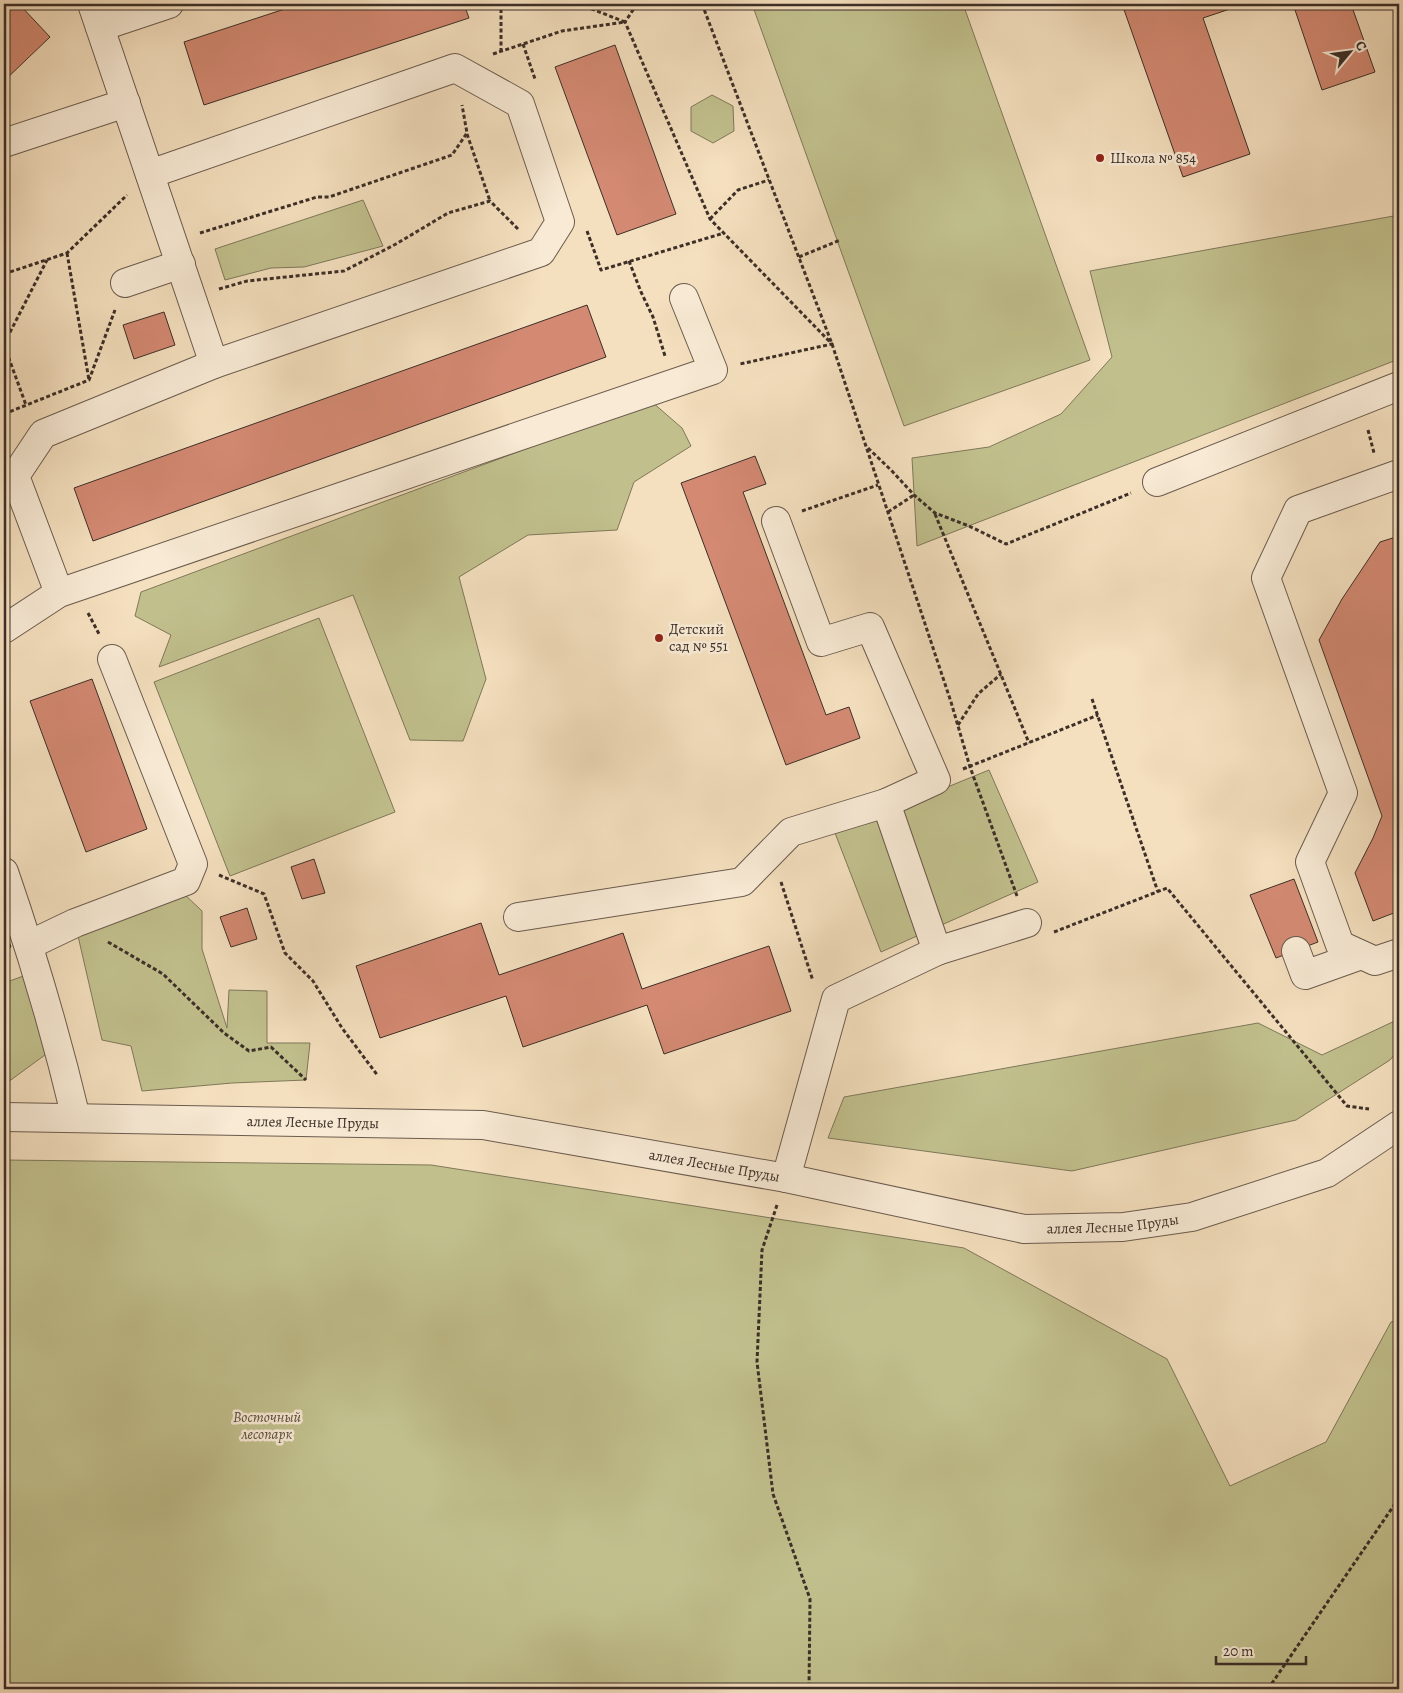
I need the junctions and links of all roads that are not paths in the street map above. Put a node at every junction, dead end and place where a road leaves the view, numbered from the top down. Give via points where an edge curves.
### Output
1 (169, 4) edge
2 (96, 15) edge
3 (126, 103) junction
4 (4, 143) edge
5 (150, 174) junction
6 (177, 253) junction
7 (125, 283) road end
8 (684, 298) dead end
9 (214, 364) junction
10 (1399, 386) edge
11 (1391, 477) edge
12 (10, 478) edge
13 (1157, 482) road end
14 (776, 521) road end
15 (66, 590) junction
16 (4, 629) edge
17 (112, 659) road end
18 (886, 803) junction
19 (4, 872) edge
20 (518, 917) dead end
21 (1027, 923) road end
22 (29, 945) junction
23 (937, 951) junction
24 (1296, 951) dead end
25 (1399, 953) edge
26 (1361, 955) junction
27 (4, 1117) edge
28 (76, 1118) junction
29 (1399, 1125) edge
30 (786, 1178) junction

1 - 2 street
2 - 3 street
3 - 4 street
3 - 5 street
5 - 6 street
5 - 9 street via 455,68 520,104 560,222 541,252
6 - 7 street
6 - 9 street
8 - 15 street via 713,370
9 - 12 street via 43,434
10 - 13 street
11 - 26 street via 1298,510 1266,578 1343,793 1310,862 1340,945
12 - 15 street
14 - 18 street via 821,642 870,627 936,780
15 - 16 street
17 - 22 street via 192,864 186,881 75,923
18 - 20 street via 791,832 742,882
18 - 23 street
19 - 22 street
21 - 23 street
22 - 28 street
23 - 30 street via 836,999
24 - 26 street via 1304,975
25 - 26 street via 1375,962
27 - 28 street, аллея Лесные Пруды
28 - 30 street, аллея Лесные Пруды via 483,1125
29 - 30 street, аллея Лесные Пруды via 1327,1173 1192,1217 1123,1227 1024,1229

